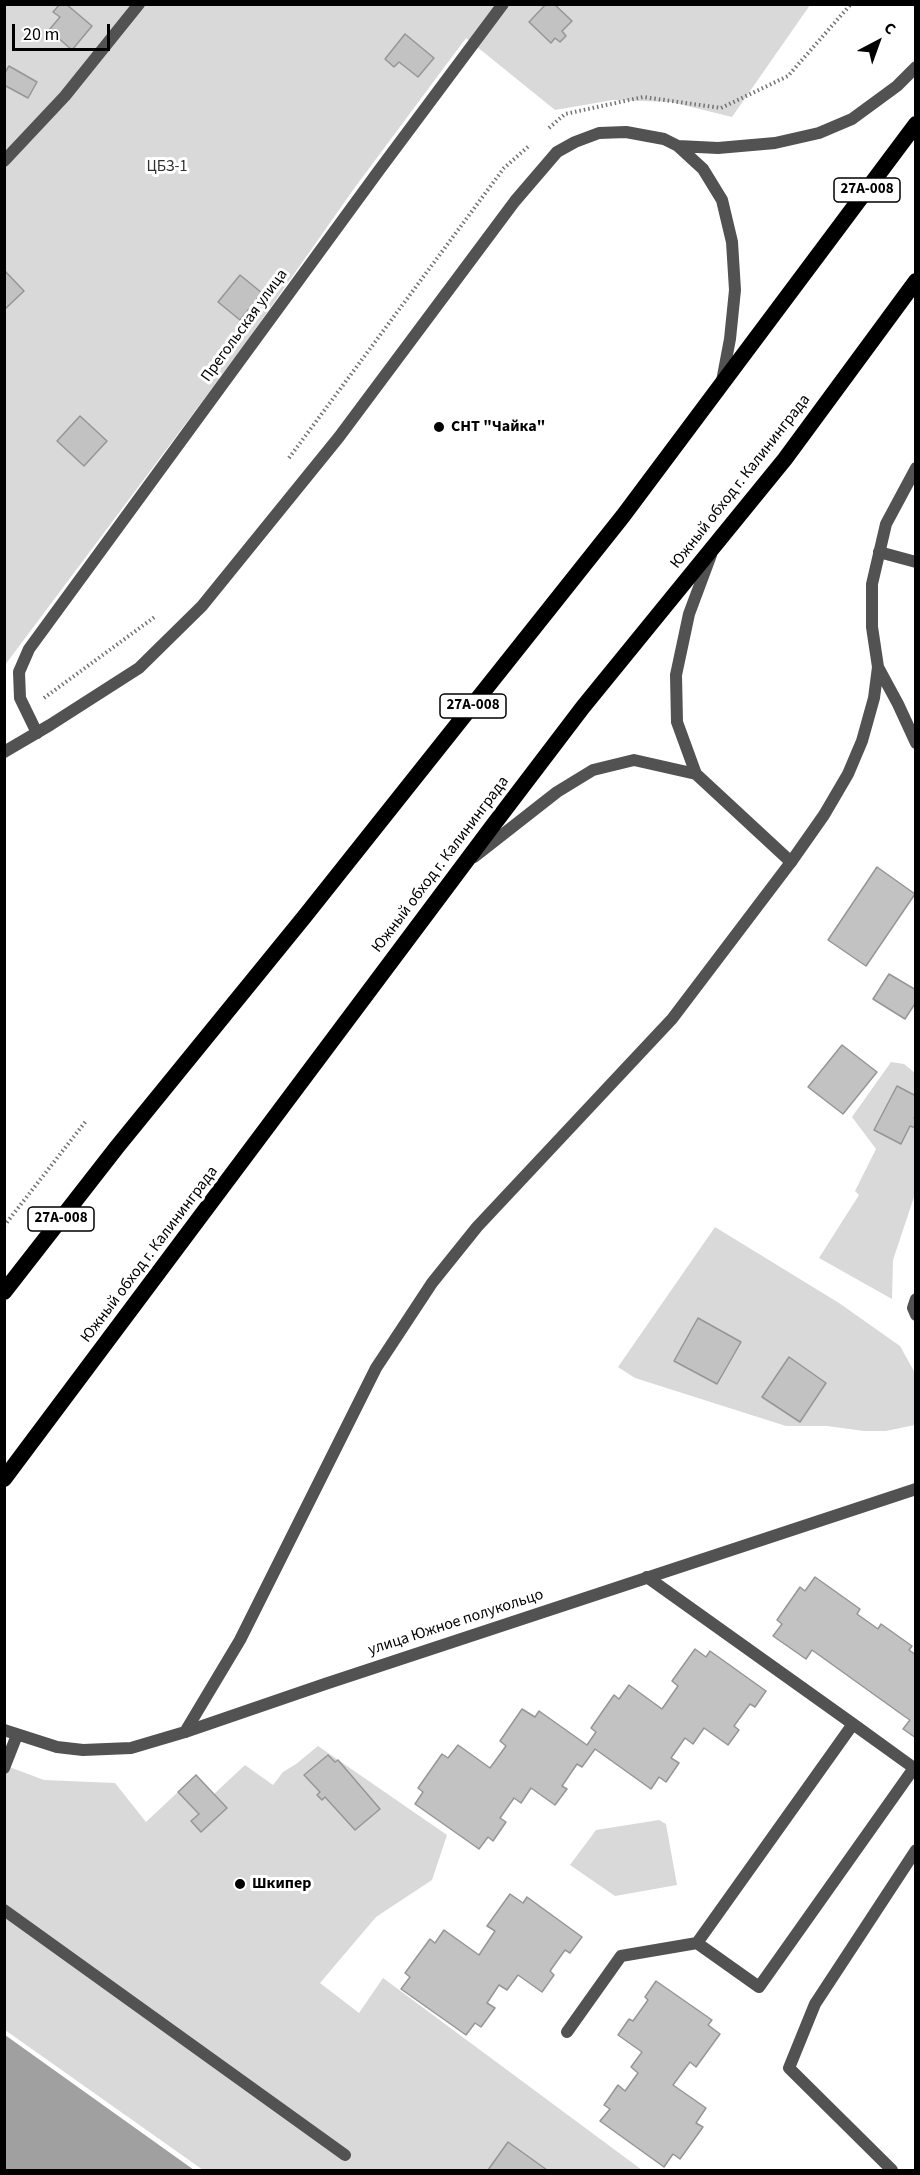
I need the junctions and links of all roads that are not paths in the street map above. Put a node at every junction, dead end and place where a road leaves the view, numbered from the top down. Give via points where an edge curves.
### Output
1 (139, 4) edge
2 (503, 4) edge
3 (915, 67) edge
4 (915, 124) edge
5 (678, 146) junction
6 (4, 161) edge
7 (915, 281) edge
8 (721, 387) junction
9 (915, 468) edge
10 (714, 546) junction
11 (879, 552) junction
12 (915, 562) edge
13 (879, 667) junction
14 (37, 733) junction
15 (915, 742) edge
16 (4, 752) edge
17 (696, 774) junction
18 (791, 862) junction
19 (463, 866) junction
20 (4, 1292) edge
21 (915, 1299) edge
22 (915, 1316) edge
23 (4, 1479) edge
24 (915, 1489) edge
25 (647, 1577) junction
26 (853, 1724) junction
27 (4, 1730) edge
28 (185, 1732) junction
29 (17, 1735) junction
30 (4, 1768) edge
31 (915, 1850) edge
32 (4, 1910) edge
33 (697, 1943) junction
34 (567, 2032) dead end
35 (345, 2155) dead end
36 (892, 2170) edge

1 - 6 street via 65,96
2 - 14 street, Прегольская улица via 29,649 19,672 20,698
3 - 5 street via 897,86 852,119 819,133 775,143 718,148
4 - 8 highway, 27А-008
5 - 8 street via 703,169 723,200 732,242 735,290
5 - 14 street via 645,134 599,133 557,152 515,201 339,437 202,606 139,668
7 - 10 highway, Южный обход г. Калининграда via 785,459
8 - 20 highway, 27А-008 via 540,622
9 - 11 street via 886,524
10 - 17 street via 689,614 676,675 677,722
10 - 19 highway, Южный обход г. Калининграда
11 - 12 street
11 - 13 street via 872,584 872,627
13 - 15 street
13 - 18 street via 862,741 848,774
14 - 16 street
17 - 18 street
17 - 19 street via 634,760 593,770 557,792
18 - 28 street via 672,1019 477,1227 432,1282 376,1368 240,1640
19 - 23 highway, Южный обход г. Калининграда
21 - 22 street
24 - 25 street, улица Южное полукольцо
25 - 26 street
25 - 28 street, улица Южное полукольцо
26 - 33 street
26 - 33 street via 914,1768 773,1968 759,1987
27 - 29 street, улица Южное полукольцо
28 - 29 street, улица Южное полукольцо via 131,1748 100,1750 57,1747
29 - 30 street
31 - 36 street via 815,2004 789,2068
32 - 35 street
33 - 34 street via 621,1956

